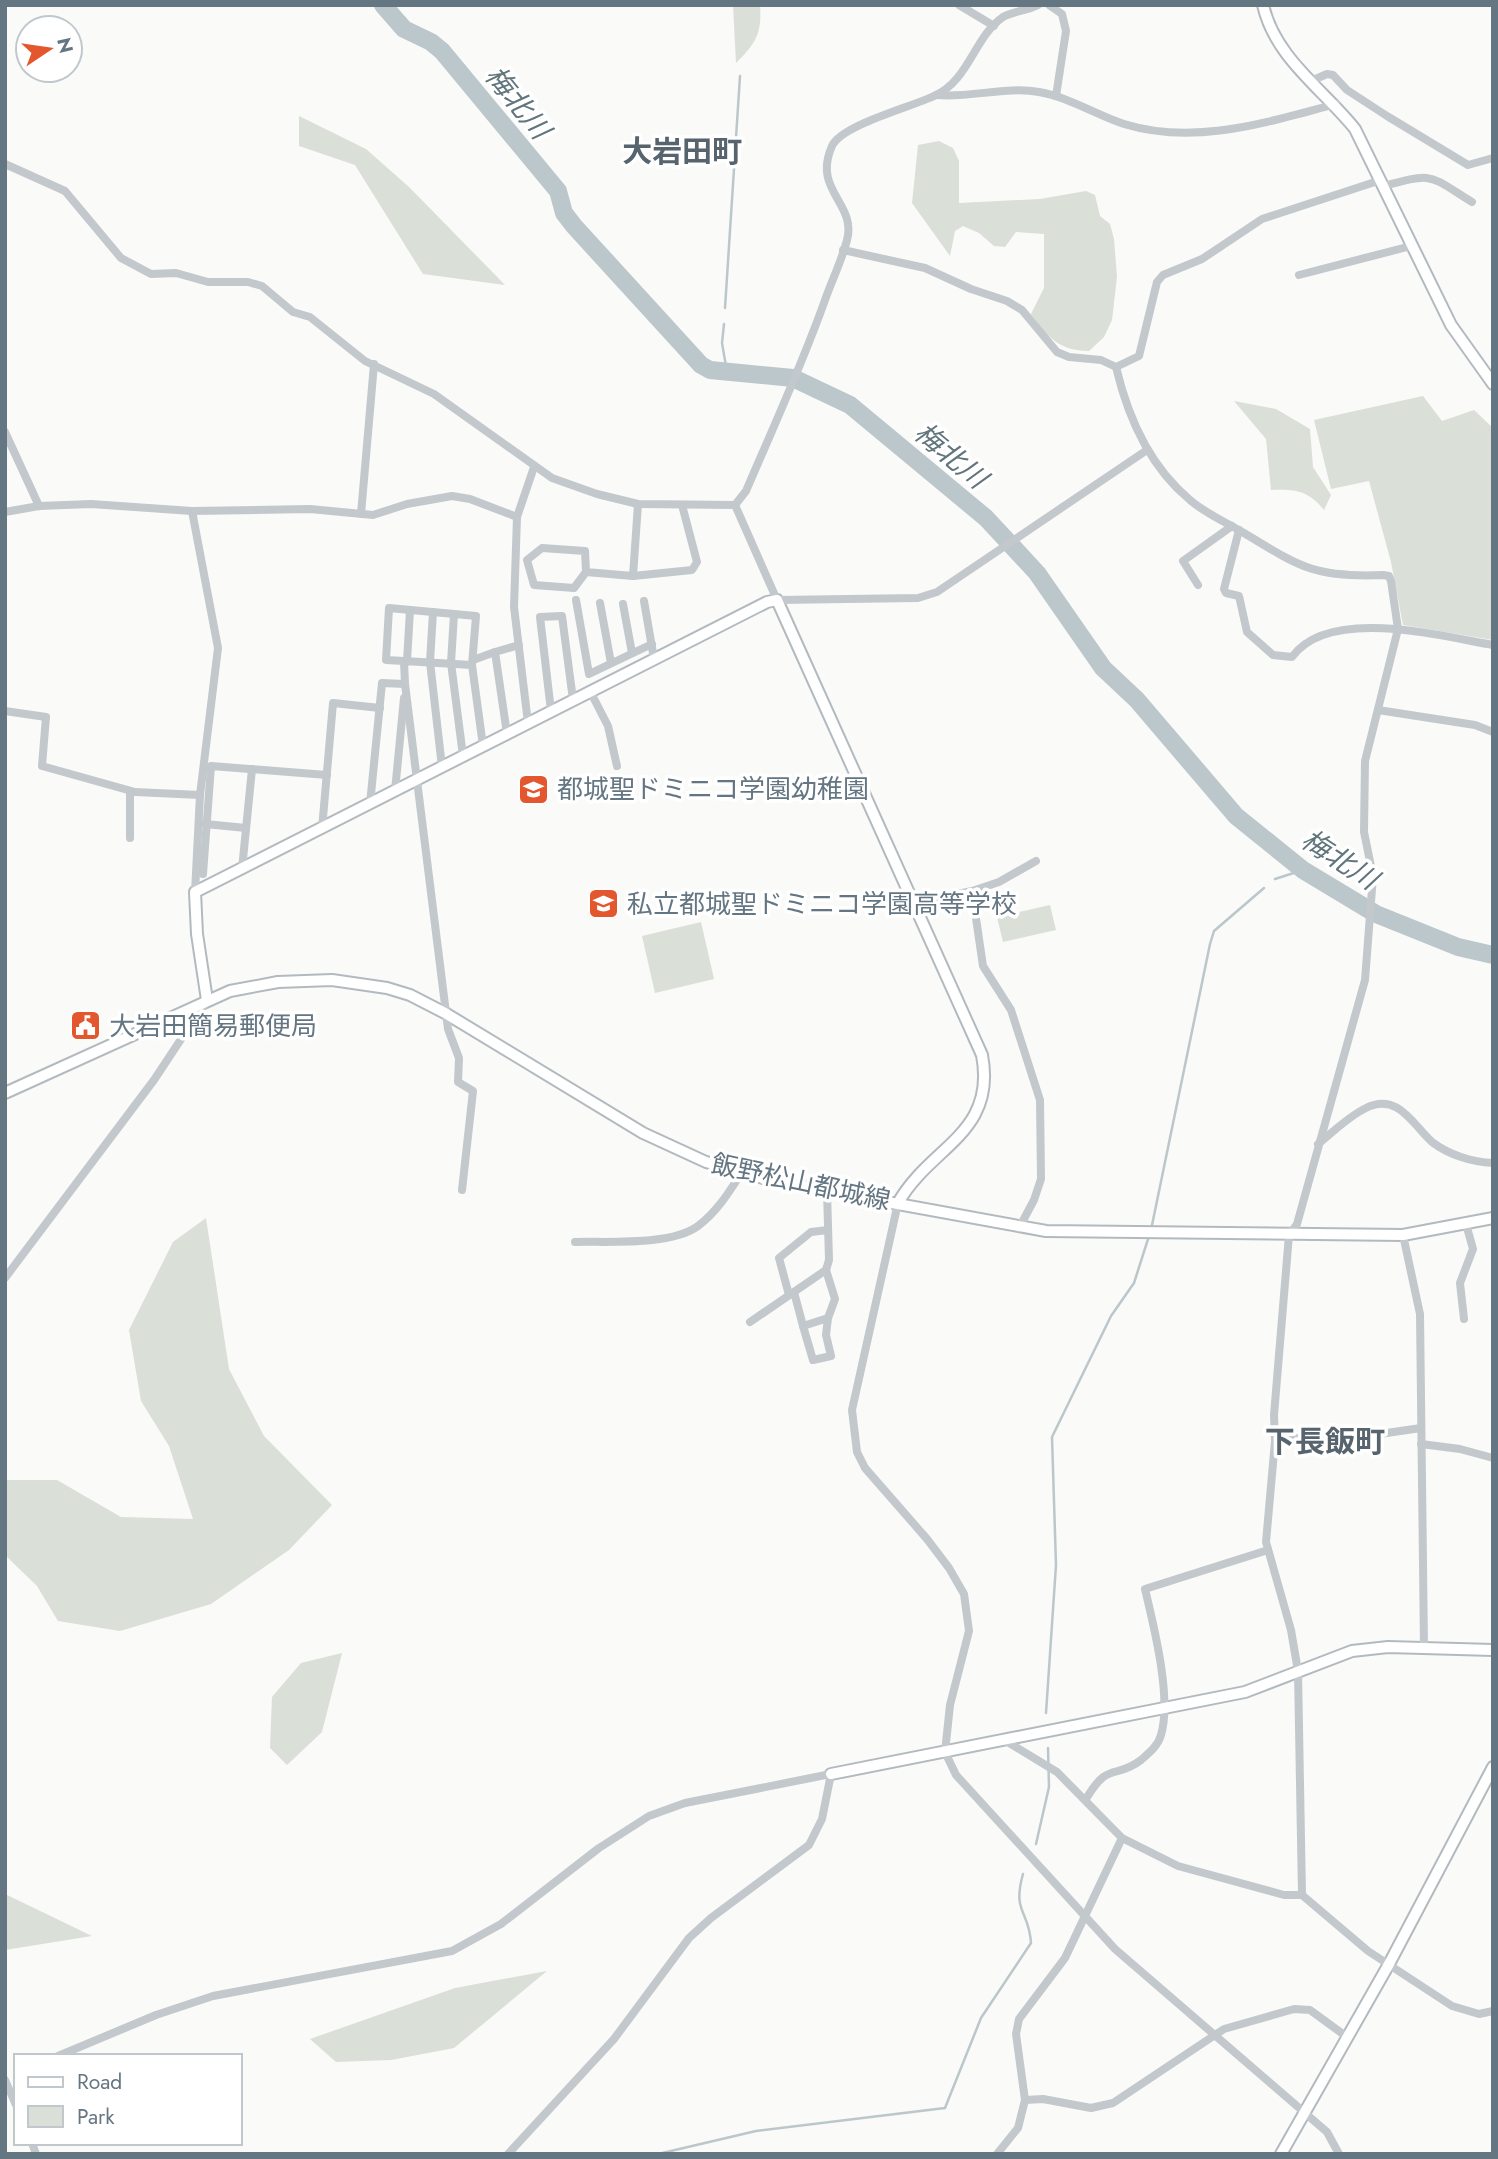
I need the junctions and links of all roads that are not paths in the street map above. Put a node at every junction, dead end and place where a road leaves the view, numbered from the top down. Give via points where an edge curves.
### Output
1 (959, 5) edge
2 (1038, 5) edge
3 (1049, 5) edge
4 (1263, 5) edge
5 (994, 26) junction
6 (1311, 81) junction
7 (937, 95) junction
8 (1056, 96) junction
9 (1336, 104) junction
10 (1493, 158) edge
11 (5, 164) edge
12 (1382, 183) junction
13 (1472, 202) dead end
14 (1411, 246) junction
15 (843, 250) junction
16 (1299, 275) dead end
17 (374, 364) junction
18 (1116, 367) junction
19 (1493, 384) edge
20 (5, 432) edge
21 (1147, 450) junction
22 (534, 467) junction
23 (638, 503) junction
24 (682, 505) junction
25 (736, 505) junction
26 (39, 506) junction
27 (192, 511) junction
28 (5, 512) edge
29 (361, 514) junction
30 (517, 517) junction
31 (1236, 528) junction
32 (586, 572) junction
33 (633, 576) junction
34 (1198, 585) dead end
35 (576, 600) dead end
36 (777, 600) junction
37 (644, 601) dead end
38 (600, 603) dead end
39 (623, 604) dead end
40 (410, 610) junction
41 (433, 612) junction
42 (454, 614) junction
43 (1398, 629) junction
44 (652, 644) junction
45 (519, 645) junction
46 (1493, 645) edge
47 (495, 652) junction
48 (632, 653) junction
49 (654, 659) junction
50 (405, 661) junction
51 (430, 662) junction
52 (473, 662) junction
53 (450, 663) junction
54 (611, 663) junction
55 (405, 684) junction
56 (590, 691) junction
57 (573, 700) junction
58 (380, 708) junction
59 (1378, 710) junction
60 (5, 711) edge
61 (551, 711) junction
62 (528, 723) junction
63 (1493, 732) edge
64 (507, 734) junction
65 (483, 746) junction
66 (463, 756) junction
67 (617, 766) dead end
68 (442, 767) junction
69 (252, 769) junction
70 (327, 775) junction
71 (418, 779) junction
72 (130, 791) junction
73 (395, 791) junction
74 (201, 795) junction
75 (370, 804) junction
76 (205, 824) junction
77 (246, 828) junction
78 (321, 829) junction
79 (130, 838) dead end
80 (1036, 861) dead end
81 (242, 869) junction
82 (203, 874) dead end
83 (972, 891) junction
84 (195, 892) junction
85 (914, 903) junction
86 (207, 1000) junction
87 (445, 1013) junction
88 (5, 1093) edge
89 (1318, 1144) junction
90 (1493, 1163) edge
91 (742, 1172) junction
92 (462, 1190) dead end
93 (827, 1191) junction
94 (898, 1203) junction
95 (1493, 1217) edge
96 (1466, 1224) junction
97 (1019, 1228) junction
98 (828, 1230) junction
99 (1403, 1234) junction
100 (1289, 1235) junction
101 (575, 1242) dead end
102 (8, 1267) edge
103 (826, 1270) junction
104 (5, 1278) edge
105 (791, 1294) junction
106 (828, 1318) junction
107 (1464, 1319) dead end
108 (750, 1322) dead end
109 (803, 1326) junction
110 (1421, 1428) junction
111 (1275, 1441) junction
112 (1421, 1444) junction
113 (1493, 1458) edge
114 (1268, 1549) junction
115 (1424, 1647) junction
116 (1493, 1650) edge
117 (1298, 1671) junction
118 (1164, 1709) junction
119 (1006, 1741) junction
120 (945, 1752) junction
121 (1493, 1767) edge
122 (831, 1774) junction
123 (1086, 1799) junction
124 (1122, 1838) junction
125 (1302, 1895) junction
126 (1085, 1917) junction
127 (1389, 1964) junction
128 (1493, 2011) edge
129 (1214, 2035) junction
130 (1348, 2037) junction
131 (63, 2054) edge
132 (5, 2079) edge
133 (14, 2100) edge
134 (1024, 2100) junction
135 (1304, 2111) junction
136 (508, 2154) edge
137 (997, 2154) edge
138 (1281, 2154) edge
139 (1339, 2154) edge

1 - 5 street
2 - 5 street via 1004,17
3 - 8 street via 1062,14 1066,31
4 - 6 street via 1285,55
5 - 7 street via 956,80
6 - 9 street
6 - 10 street via 1333,75 1347,90 1468,165
7 - 8 street via 1026,91
7 - 15 street via 845,130 831,146 828,185 845,210 848,238
8 - 9 street via 1126,125 1174,132 1276,122
9 - 12 street via 1355,129
11 - 17 street via 65,191 121,258 151,274 176,273 208,282 262,286 293,312 310,317
12 - 13 street via 1431,177
12 - 14 street
12 - 18 street via 1262,219 1202,259 1163,275 1157,282 1139,356
14 - 16 street
14 - 19 street via 1451,326
15 - 18 street via 925,268 1007,301 1022,310 1057,352
15 - 25 street via 780,414
17 - 22 street via 434,394
17 - 29 street
18 - 21 street via 1122,394
20 - 26 street
21 - 31 street via 1191,501
21 - 36 street via 927,597
22 - 23 street via 579,489
22 - 30 street
23 - 24 street
23 - 33 street
24 - 25 street
24 - 33 street via 697,562 692,570
25 - 36 street
26 - 27 street via 92,504
26 - 28 street
27 - 29 street via 310,509
27 - 74 street via 218,648
29 - 30 street via 452,496
30 - 45 street via 514,607
31 - 34 street via 1183,561
31 - 43 street via 1292,563 1334,576 1389,576
31 - 43 street via 1224,589 1239,596 1247,632 1273,655 1292,657 1304,642 1357,629
32 - 32 street via 574,588 534,585 527,560 542,548 585,551
32 - 33 street
35 - 54 street via 589,674
36 - 49 street
36 - 85 street
37 - 44 street
38 - 54 street
39 - 48 street
40 - 41 street
40 - 50 street
40 - 50 street via 389,608 386,660
41 - 42 street
41 - 51 street
42 - 52 street via 477,616
42 - 53 street
43 - 46 street
43 - 59 street
44 - 48 street
44 - 49 street
45 - 47 street
45 - 62 street
47 - 52 street
47 - 64 street
48 - 54 street
49 - 56 street
50 - 51 street
50 - 55 street
51 - 53 street
51 - 68 street
52 - 53 street
52 - 65 street
53 - 66 street
55 - 58 street via 383,683
55 - 71 street
55 - 73 street
56 - 57 street
56 - 67 street via 608,726
57 - 61 street
57 - 61 street via 562,616 540,617
58 - 70 street via 333,703
58 - 75 street
59 - 63 street
59 - 89 street via 1365,761 1363,796 1373,881 1365,980
60 - 72 street via 46,717 42,766
61 - 62 street
62 - 64 street
64 - 65 street
65 - 66 street
66 - 68 street
68 - 71 street
69 - 70 street
69 - 76 street via 211,766
69 - 77 street
70 - 78 street
71 - 73 street
71 - 87 street
72 - 74 street
72 - 79 street
73 - 75 street
74 - 84 street
75 - 78 street
76 - 77 street
76 - 82 street
77 - 81 street
78 - 81 street
80 - 83 street
81 - 84 street
83 - 85 street
83 - 97 street via 983,965 1011,1010 1040,1100 1041,1179
84 - 86 street
85 - 94 street via 978,1044 985,1081 983,1099 967,1130 909,1183
86 - 87 street, 飯野松山都城線 via 259,984 332,980 387,988
86 - 88 street, 飯野松山都城線
86 - 102 street via 154,1080
87 - 91 street, 飯野松山都城線 via 643,1133 706,1163
87 - 92 street via 459,1058 458,1082 473,1091
89 - 90 street via 1356,1114 1381,1105 1406,1112 1431,1141 1448,1152
89 - 100 street via 1297,1224
91 - 93 street, 飯野松山都城線
91 - 101 street via 721,1205 690,1230 662,1238
93 - 94 street, 飯野松山都城線
93 - 98 street
94 - 97 street, 飯野松山都城線
94 - 120 street via 852,1410 853,1435 865,1468 934,1549 964,1594 969,1631 950,1705
95 - 96 street, 飯野松山都城線
96 - 99 street, 飯野松山都城線
96 - 107 street via 1473,1249 1460,1283
97 - 100 street, 飯野松山都城線
98 - 103 street
98 - 105 street via 811,1232 779,1258
99 - 100 street, 飯野松山都城線
99 - 110 street via 1420,1314
100 - 111 street
102 - 104 street
103 - 105 street
103 - 106 street via 835,1299
105 - 108 street
105 - 109 street
106 - 109 street
106 - 109 street via 831,1356 813,1360
110 - 111 street
110 - 112 street
111 - 114 street
112 - 113 street
112 - 115 street
114 - 117 street
114 - 118 street via 1145,1589 1157,1641
115 - 116 street
115 - 117 street via 1352,1651
117 - 118 street via 1245,1692
117 - 125 street
118 - 119 street
118 - 123 street via 1161,1736 1154,1749 1136,1763 1106,1773
119 - 120 street
119 - 123 street via 1057,1772
120 - 122 street
120 - 126 street via 967,1790
121 - 127 street
122 - 131 street via 685,1803 649,1816 598,1848 501,1924 452,1951 213,1996
122 - 136 street via 822,1819 809,1845 689,1938 614,2039
123 - 124 street
124 - 125 street via 1178,1866 1284,1895
124 - 126 street
125 - 127 street
126 - 129 street
126 - 134 street via 1065,1958 1019,2019 1016,2034
127 - 128 street via 1464,2012
127 - 130 street
129 - 130 street via 1294,2009 1310,2010
129 - 134 street via 1113,2103 1091,2108
129 - 135 street
130 - 135 street
132 - 133 street
134 - 137 street via 1018,2128
135 - 138 street
135 - 139 street via 1327,2132

